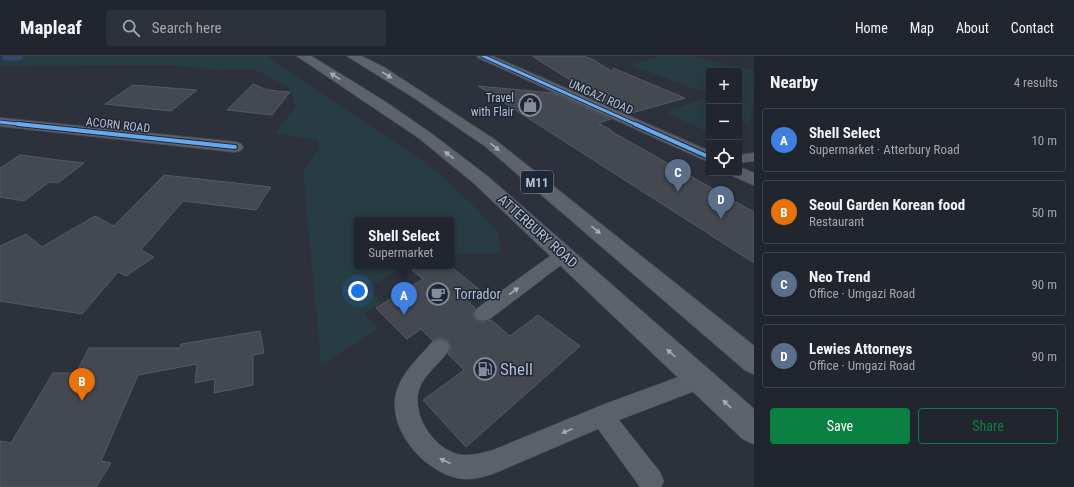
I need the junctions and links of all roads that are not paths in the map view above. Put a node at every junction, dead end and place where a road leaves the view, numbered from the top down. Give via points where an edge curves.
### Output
1 (303, 56) edge
2 (353, 56) edge
3 (483, 56) edge
4 (0, 122) edge
5 (235, 147) dead end
6 (706, 156) edge
7 (754, 157) edge
8 (742, 159) edge
9 (742, 174) edge
10 (754, 180) edge
11 (563, 255) junction
12 (483, 314) dead end
13 (709, 324) junction
14 (440, 347) dead end
15 (754, 351) edge
16 (754, 362) edge
17 (700, 379) junction
18 (602, 416) junction
19 (754, 429) edge
20 (651, 481) dead end

11 -> 1 main road, ATTERBURY ROAD / M11 via 481,180 424,135
2 -> 13 main road, M11 via 418,94 490,143
3 - 6 street, UMGAZI ROAD
4 - 5 street, ACORN ROAD
7 - 8 lane
9 - 10 street
12 -> 11 lane
17 -> 11 main road, ATTERBURY ROAD / M11
13 - 15 main road
13 - 16 main road, M11
18 -> 14 lane via 492,462 474,468 456,466 438,458 420,438 407,417 408,388
17 - 18 lane
19 -> 17 main road, ATTERBURY ROAD / M11
18 - 20 lane

